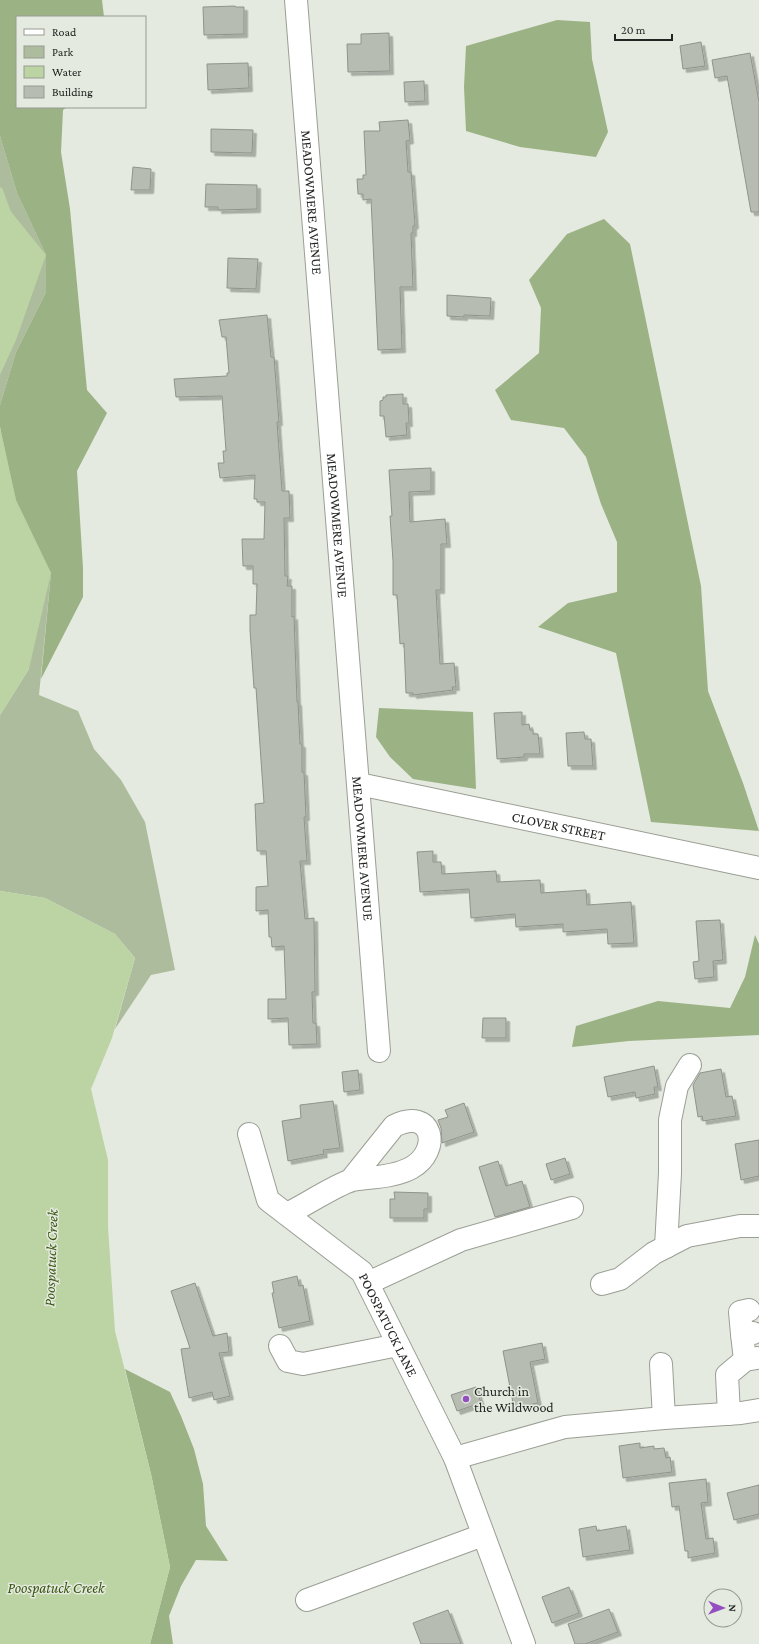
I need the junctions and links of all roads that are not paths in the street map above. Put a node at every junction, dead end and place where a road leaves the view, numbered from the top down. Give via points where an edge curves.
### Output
1 (296, 0) edge
2 (358, 784) junction
3 (759, 868) edge
4 (379, 1051) dead end
5 (690, 1065) dead end
6 (249, 1134) dead end
7 (350, 1181) dead end
8 (572, 1208) dead end
9 (287, 1214) junction
10 (759, 1226) edge
11 (666, 1247) junction
12 (365, 1278) junction
13 (602, 1284) dead end
14 (749, 1310) dead end
15 (398, 1345) junction
16 (280, 1346) dead end
17 (661, 1364) dead end
18 (759, 1410) edge
19 (729, 1414) junction
20 (664, 1418) junction
21 (454, 1458) junction
22 (484, 1535) junction
23 (307, 1600) dead end
24 (524, 1644) edge

1 - 2 street, MEADOWMERE AVENUE
2 - 3 street, CLOVER STREET
2 - 4 street, MEADOWMERE AVENUE
5 - 11 street via 677,1086 670,1120
6 - 9 street, POOSPATUCK LANE via 268,1200
7 - 9 street
8 - 12 street via 461,1240
9 - 12 street, POOSPATUCK LANE
10 - 11 street via 740,1226 687,1236
11 - 13 street via 620,1279
12 - 15 street, POOSPATUCK LANE
14 - 19 street via 740,1312 748,1333 751,1359 727,1375
15 - 16 street via 303,1364 288,1361
15 - 21 street, POOSPATUCK LANE
17 - 20 street
18 - 19 street
19 - 20 street
20 - 21 street via 565,1427
21 - 22 street, POOSPATUCK LANE
22 - 23 street
22 - 24 street, POOSPATUCK LANE

